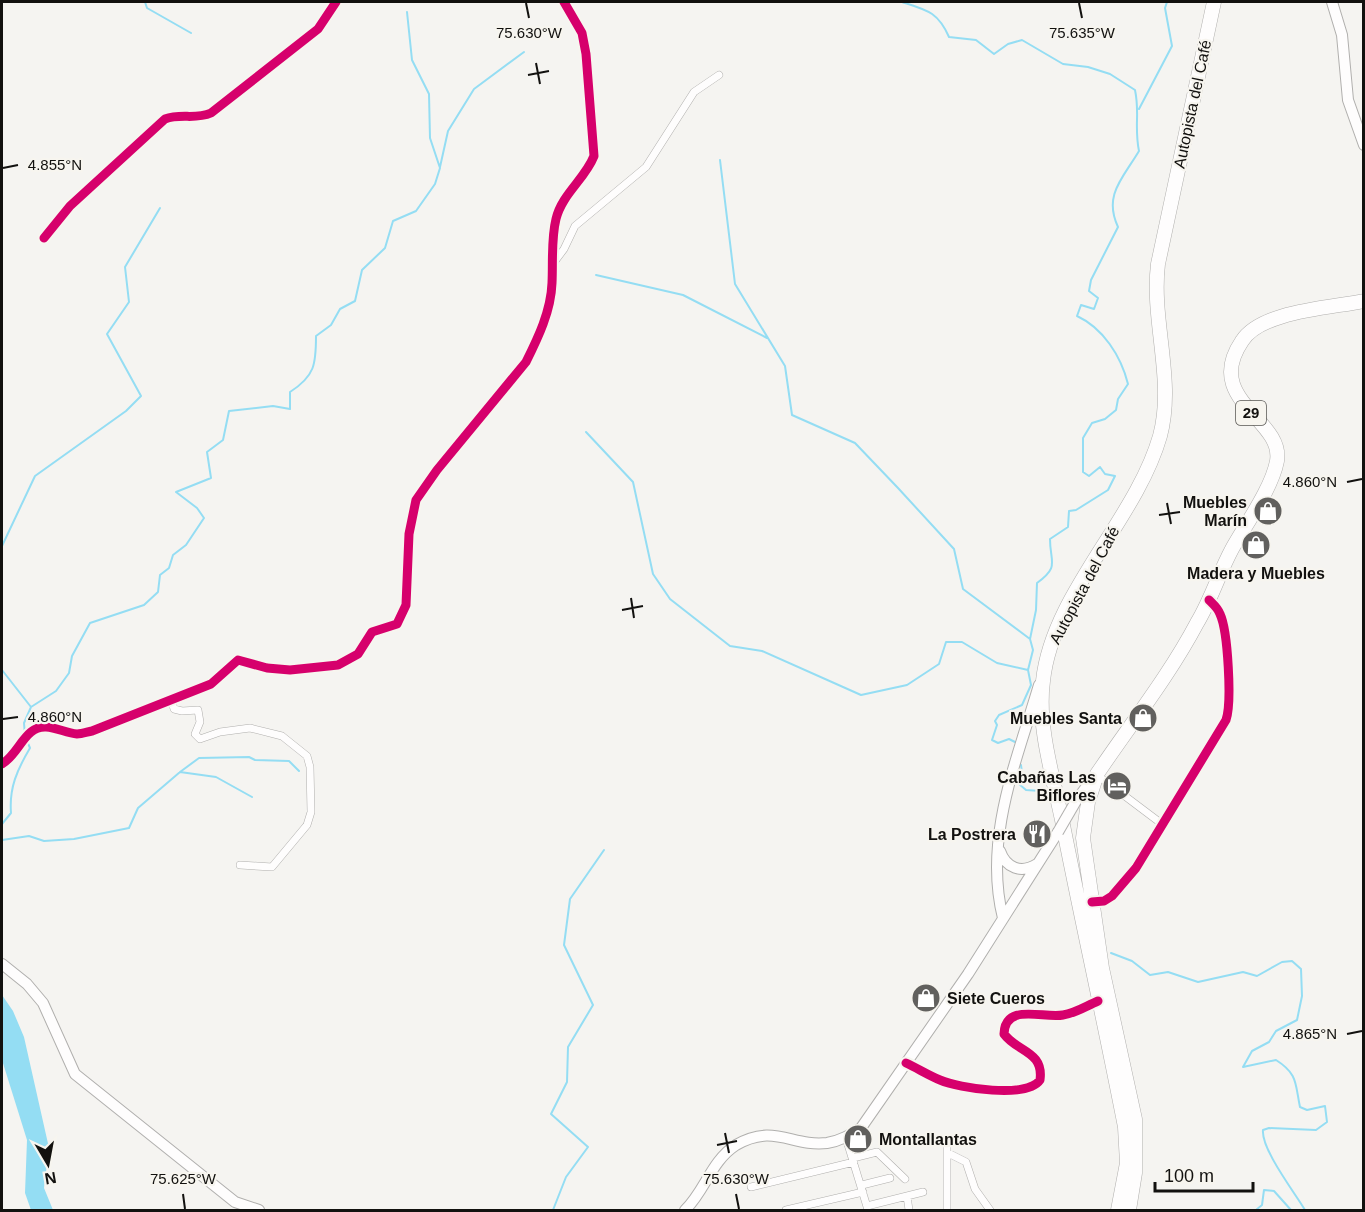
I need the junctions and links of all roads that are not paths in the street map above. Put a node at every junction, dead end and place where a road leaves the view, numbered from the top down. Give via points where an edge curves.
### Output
1 (336, 2) edge
2 (564, 2) edge
3 (1214, 2) edge
4 (1332, 2) edge
5 (718, 75) dead end
6 (1362, 141) edge
7 (44, 238) dead end
8 (552, 265) junction
9 (1364, 301) edge
10 (1209, 600) junction
11 (1045, 665) junction
12 (171, 698) junction
13 (2, 764) edge
14 (1097, 774) junction
15 (1162, 824) junction
16 (998, 848) junction
17 (1038, 862) junction
18 (240, 865) dead end
19 (1092, 902) junction
20 (1003, 918) junction
21 (2, 964) edge
22 (1098, 1001) junction
23 (906, 1063) junction
24 (846, 1138) junction
25 (947, 1144) dead end
26 (948, 1154) junction
27 (854, 1160) junction
28 (890, 1178) dead end
29 (905, 1179) dead end
30 (751, 1187) dead end
31 (863, 1188) junction
32 (923, 1192) dead end
33 (907, 1196) junction
34 (867, 1208) edge
35 (802, 1209) edge
36 (259, 1210) edge
37 (685, 1210) edge
38 (786, 1210) edge
39 (909, 1210) edge
40 (947, 1210) edge
41 (990, 1210) edge
42 (1118, 1210) edge
43 (1129, 1210) edge

1 - 7 street via 318,29 212,113 200,118 175,115 165,119 70,206
2 - 8 street via 582,33 594,156 589,170 555,220
3 - 11 highway, Autopista del Café via 1158,264 1156,292 1164,388 1160,436 1132,497 1070,604
4 - 6 main road via 1342,35 1348,100
5 - 8 street via 694,92 646,167 576,226
8 - 12 street via 548,308 526,362 416,500 410,518 403,615 397,624 367,636 358,654 338,665 290,670 238,660 211,684
9 - 10 highway, 29 via 1267,321 1242,340 1235,354 1233,383 1244,406 1271,434 1277,459
10 - 14 highway, 29
10 - 15 street via 1220,614 1224,629 1230,706 1222,729
11 - 16 main road via 1004,803
11 - 22 highway, Autopista del Café via 1045,730
12 - 13 street via 92,731 78,734 38,728
12 - 18 street via 178,711 198,710 200,722 195,734 200,739 250,728 282,736 307,756 311,812 307,825 272,867
14 - 15 street
14 - 17 main road, bridge
14 - 19 highway, 29 via 1083,838
15 - 19 street via 1119,890 1107,899
16 - 17 main road via 1006,863 1015,868 1025,869
16 - 20 main road
17 - 20 main road
19 - 43 highway, 29 via 1102,968 1135,1119 1135,1173
20 - 23 main road
21 - 36 main road via 43,1003 75,1074 235,1202
22 - 23 street via 1061,1016 1028,1013 1009,1021 1004,1034 1031,1053 1040,1066 1040,1080 1031,1088 958,1085
22 - 42 highway, Autopista del Café via 1125,1127 1127,1163
23 - 24 main road via 872,1115
24 - 27 street
24 - 37 main road via 826,1143 777,1135 749,1139 725,1154
25 - 26 street
26 - 40 street
26 - 41 street via 966,1162 975,1189
27 - 29 street via 877,1152
27 - 30 street
27 - 31 street
28 - 31 street
31 - 34 street
31 - 35 street
32 - 33 street
33 - 34 street
33 - 39 street
35 - 38 street

